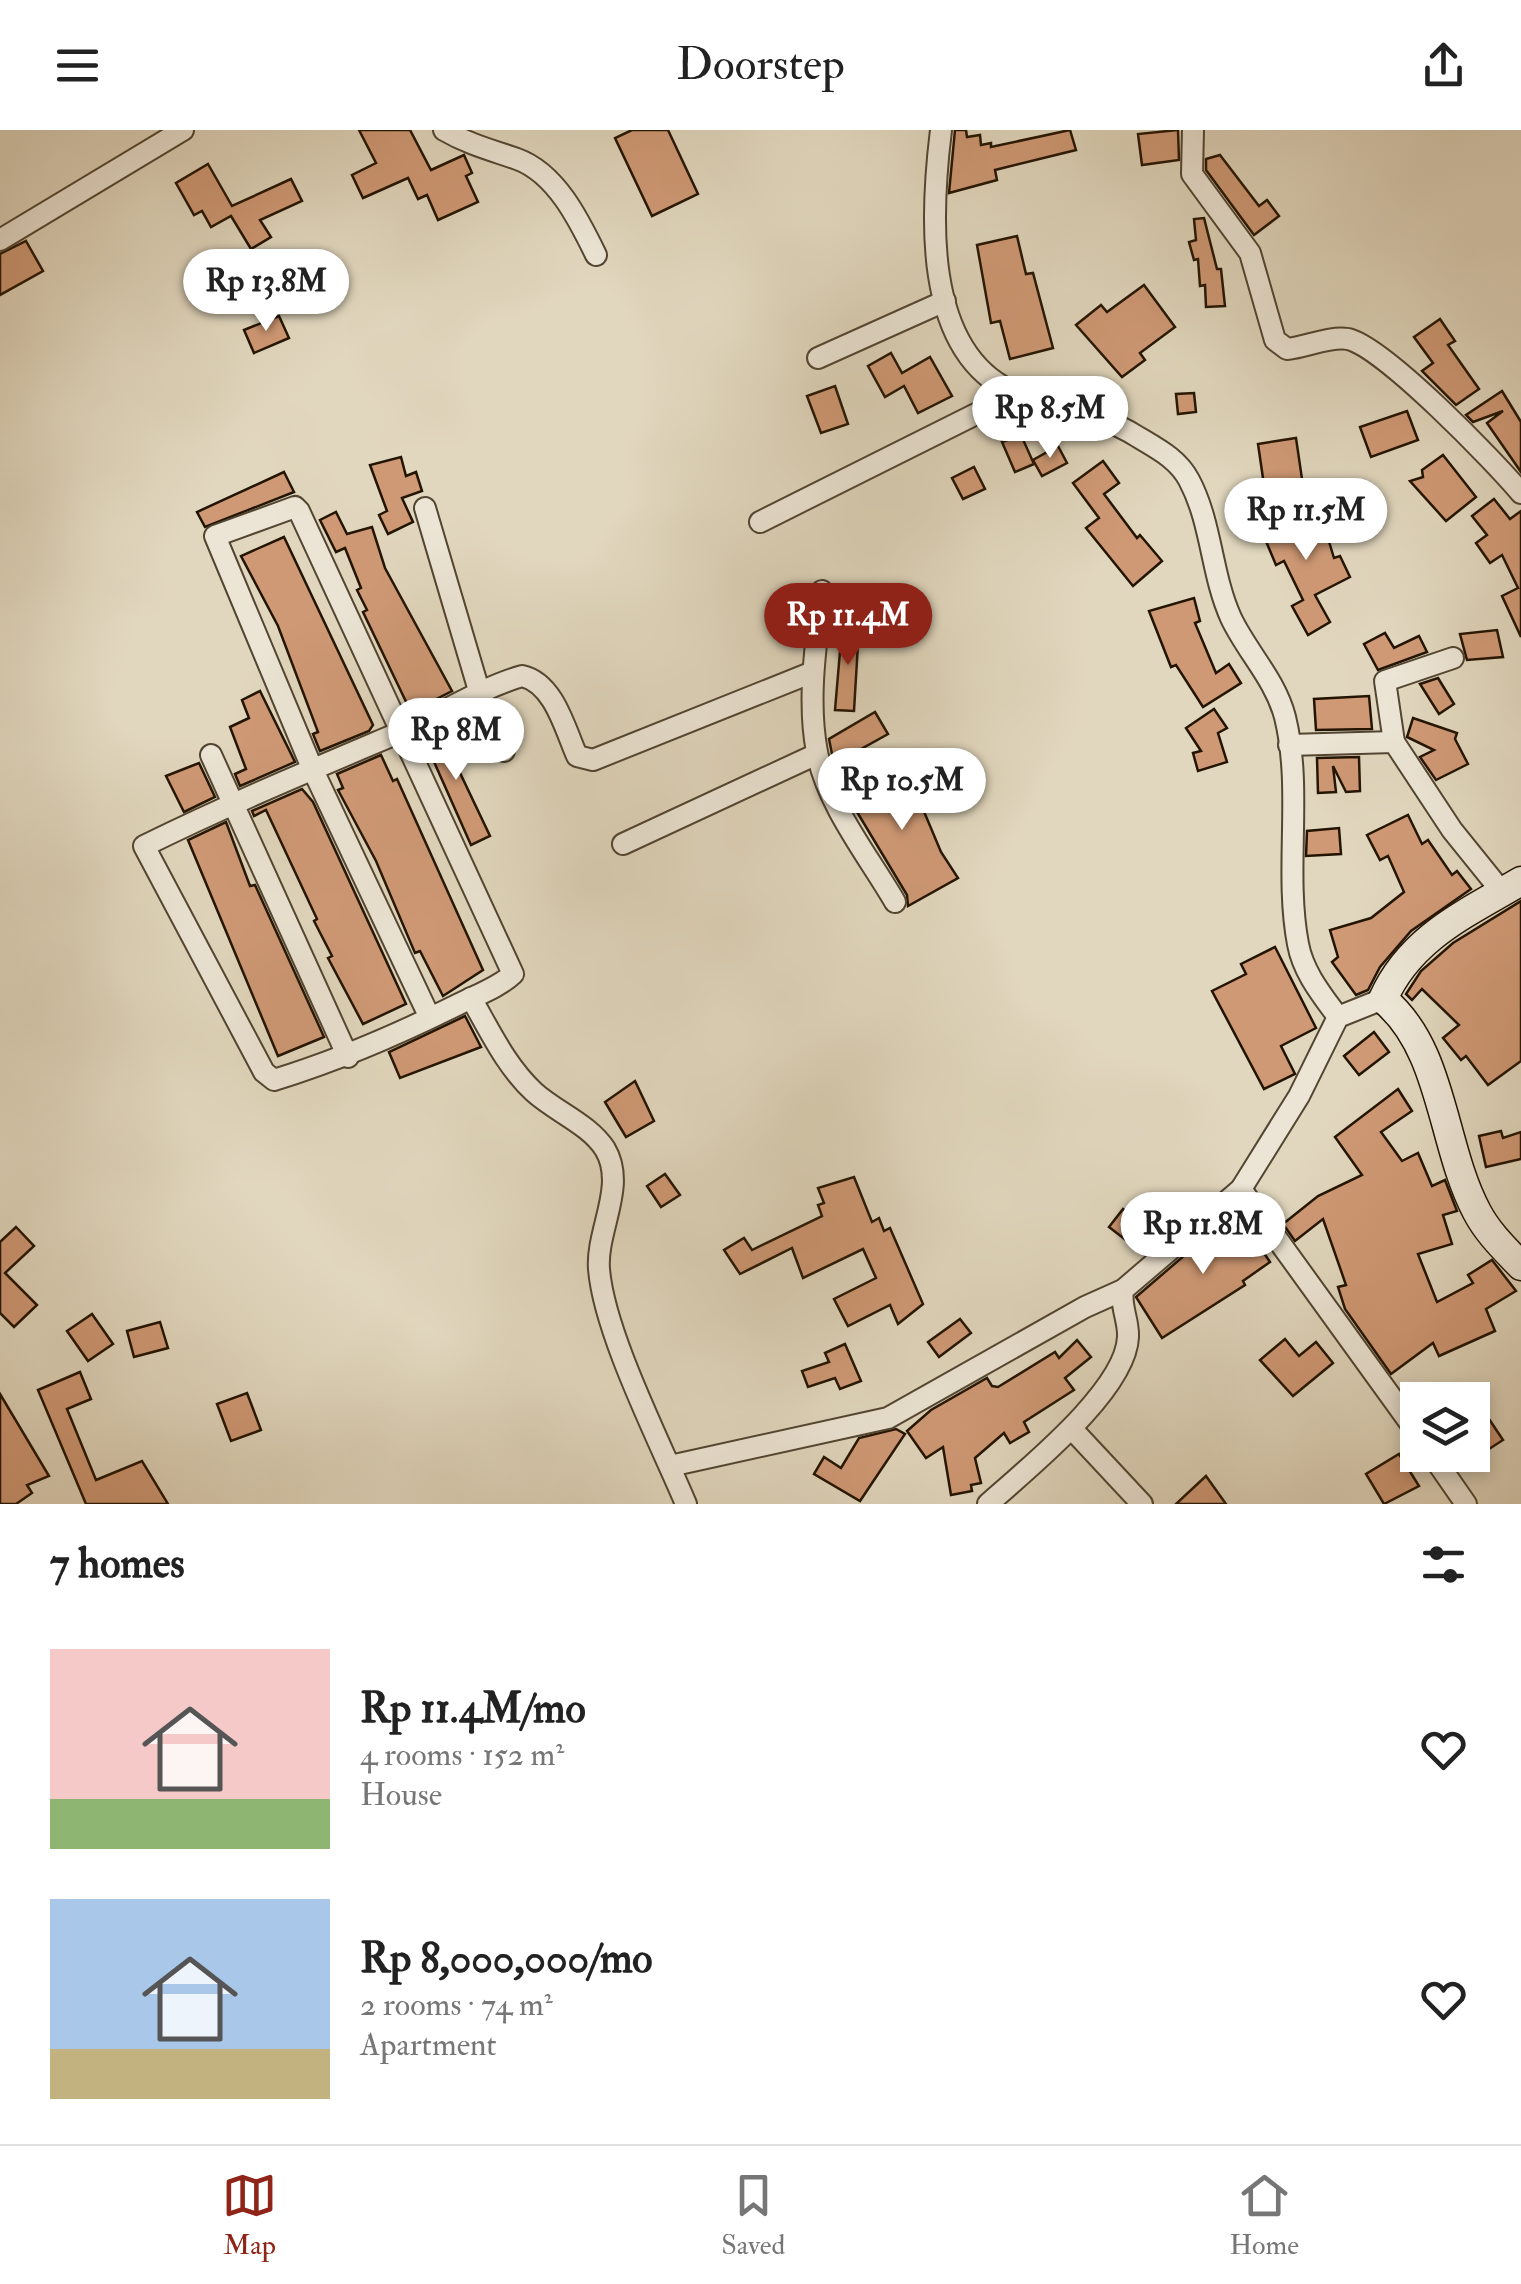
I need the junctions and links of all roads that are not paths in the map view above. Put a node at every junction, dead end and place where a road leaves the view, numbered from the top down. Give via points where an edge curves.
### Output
1 (184, 130) edge
2 (444, 130) edge
3 (1193, 130) edge
4 (943, 132) edge
5 (0, 240) edge
6 (596, 255) dead end
7 (944, 301) junction
8 (818, 358) dead end
9 (1016, 394) junction
10 (1521, 493) edge
11 (425, 508) dead end
12 (760, 522) dead end
13 (822, 591) dead end
14 (1453, 658) dead end
15 (813, 672) junction
16 (480, 694) junction
17 (400, 733) junction
18 (1394, 742) junction
19 (1289, 745) junction
20 (504, 751) dead end
21 (817, 754) junction
22 (211, 756) dead end
23 (312, 768) junction
24 (232, 802) junction
25 (622, 844) dead end
26 (1512, 886) edge
27 (895, 902) dead end
28 (471, 998) junction
29 (1382, 999) junction
30 (1338, 1017) junction
31 (430, 1018) junction
32 (348, 1056) junction
33 (1241, 1189) junction
34 (1521, 1266) edge
35 (1123, 1290) junction
36 (1400, 1409) edge
37 (1072, 1429) junction
38 (670, 1466) junction
39 (1444, 1472) edge
40 (686, 1504) edge
41 (988, 1504) edge
42 (1142, 1504) edge
43 (1466, 1504) edge

1 - 5 street
2 - 6 street via 520,160 546,178
3 - 10 street via 1192,174 1250,253 1274,340 1288,348 1347,339 1369,350
4 - 7 street via 934,216
7 - 8 street
7 - 9 street via 974,364
9 - 12 street
9 - 19 street via 1092,414 1179,464 1205,519 1232,618 1258,657
11 - 16 street
13 - 15 street
14 - 18 street via 1385,681
15 - 16 street via 593,760 577,756 550,697 532,679 522,676
15 - 21 street
16 - 17 street
16 - 20 street
17 - 23 street
17 - 23 street via 297,509 276,511 214,539
17 - 28 street via 513,974
18 - 19 street
18 - 26 street via 1452,830
19 - 30 street via 1298,945
21 - 25 street
21 - 27 street
22 - 24 street
23 - 24 street
23 - 31 street
24 - 32 street
24 - 32 street via 144,846 268,1078
26 - 29 street via 1428,936 1399,965
28 - 31 street
28 - 38 street via 508,1065 606,1151 611,1200 599,1270 621,1347
29 - 30 street
29 - 34 street via 1424,1056 1477,1212
30 - 33 street
31 - 32 street
33 - 35 street
33 - 36 street
35 - 37 street via 1129,1335 1116,1372
35 - 38 street via 888,1418
37 - 41 street
37 - 42 street
38 - 40 street
39 - 43 street

